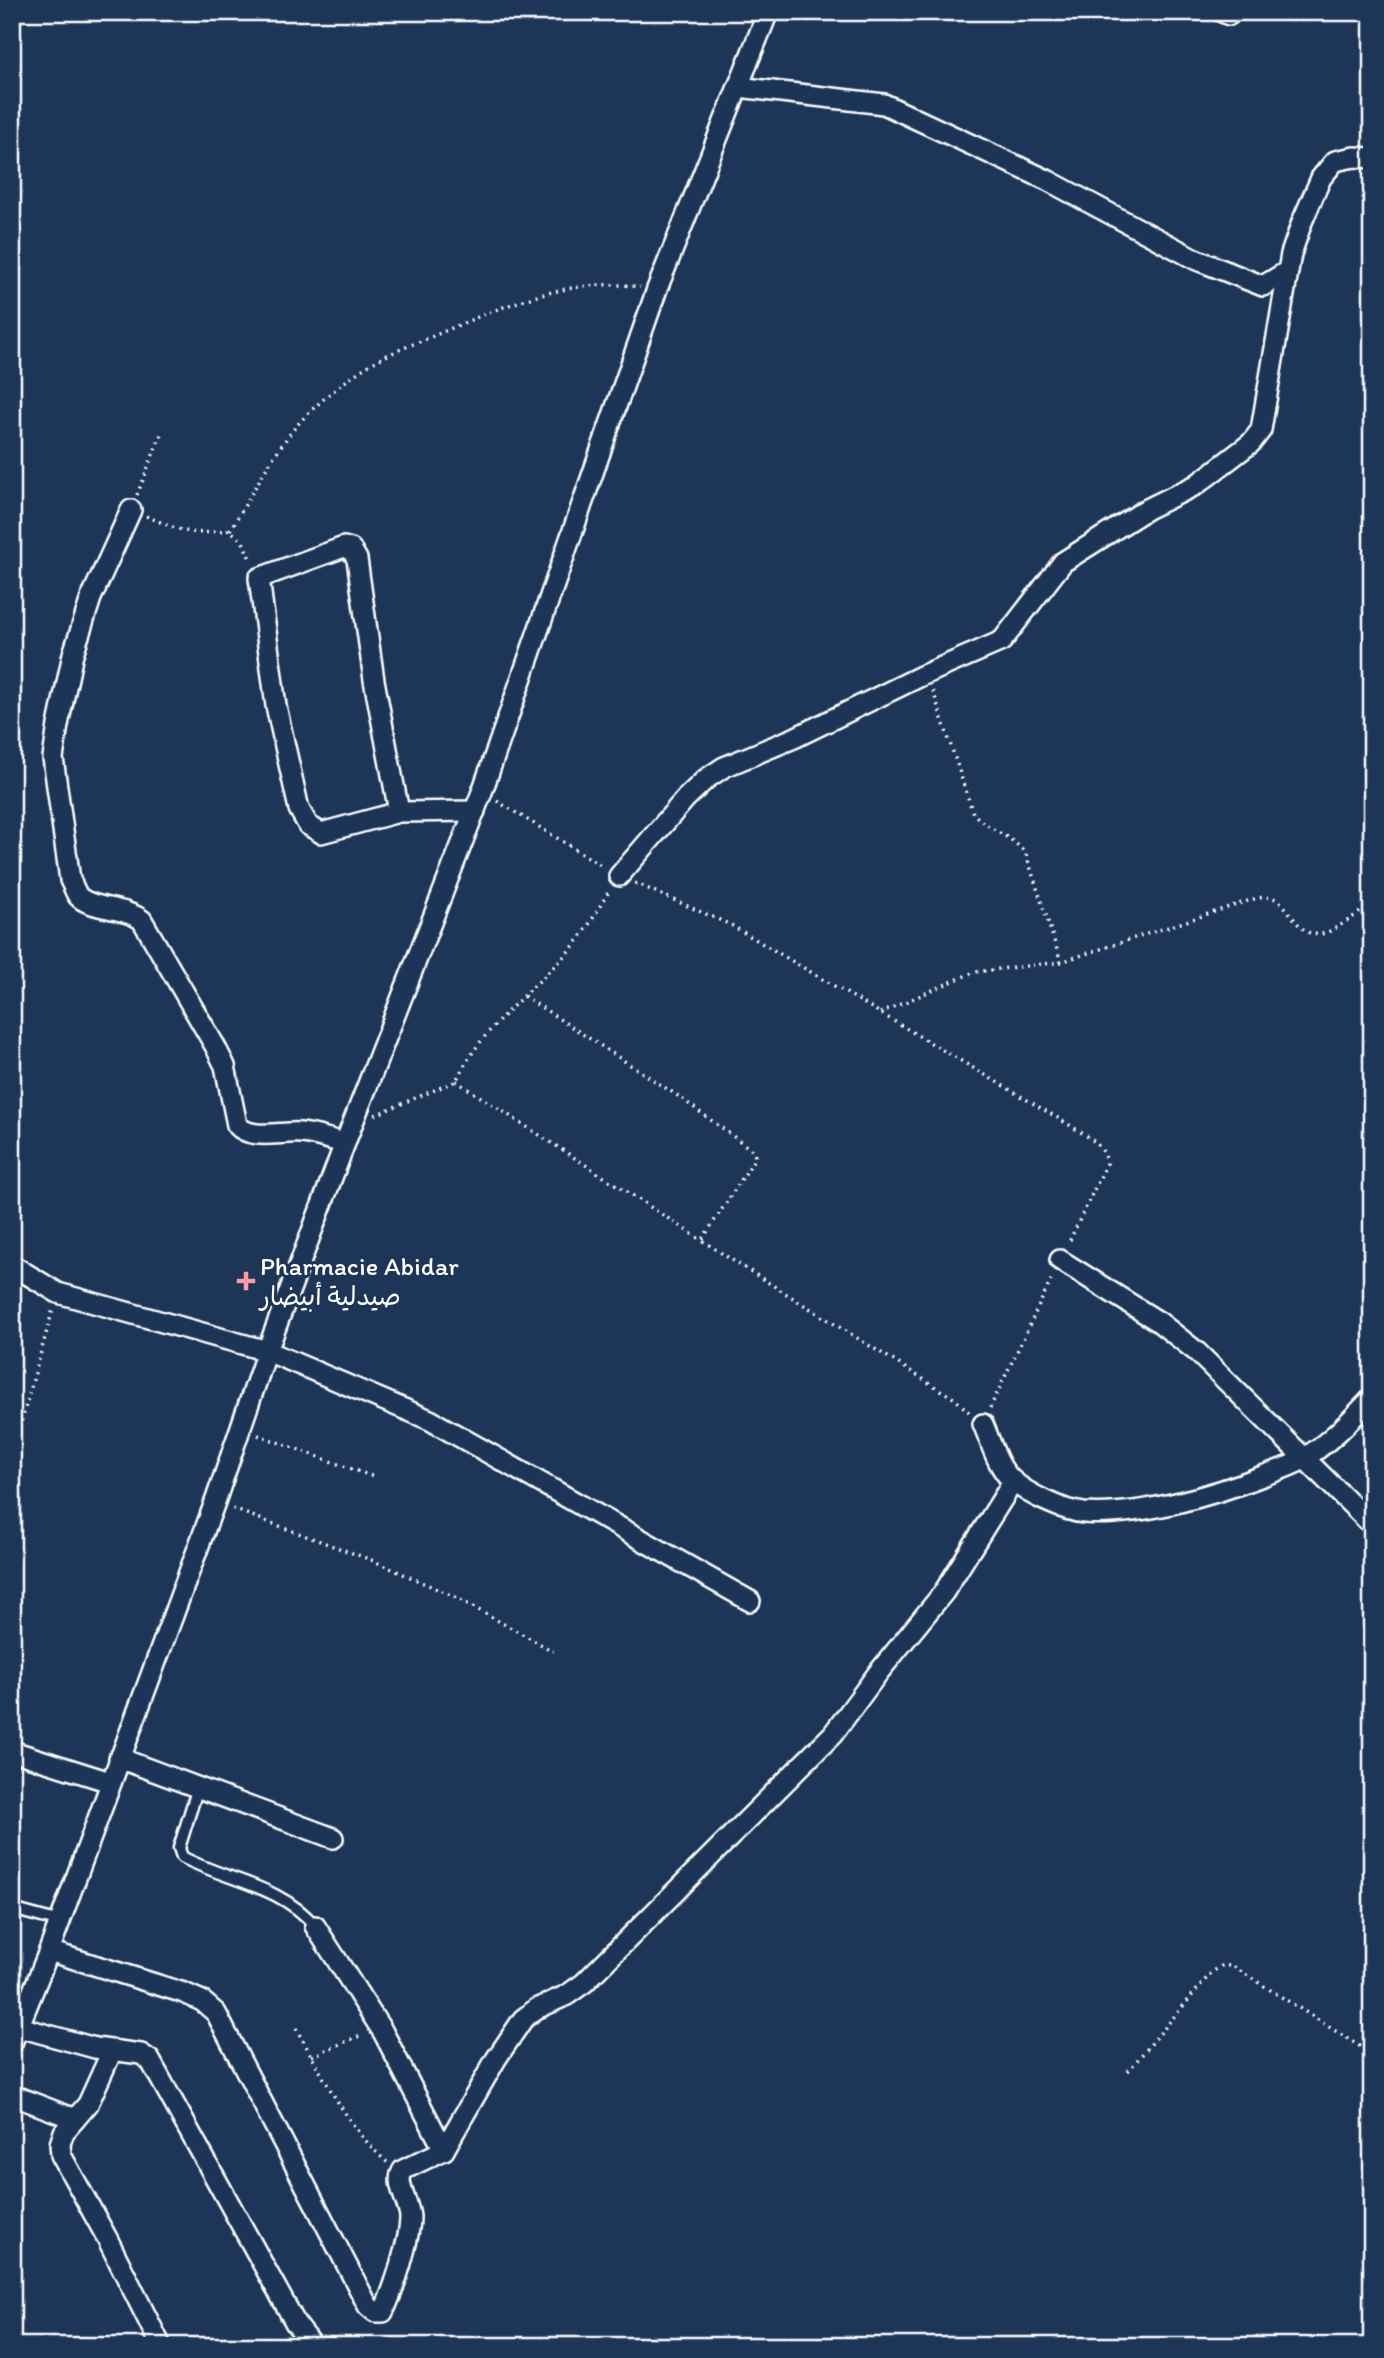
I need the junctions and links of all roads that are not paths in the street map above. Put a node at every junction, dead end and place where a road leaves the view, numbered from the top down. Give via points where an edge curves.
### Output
1 (768, 12) edge
2 (738, 86) junction
3 (1372, 158) edge
4 (1288, 271) junction
5 (131, 510) road end
6 (475, 811) junction
7 (399, 812) junction
8 (619, 876) road end
9 (345, 1143) junction
10 (1060, 1260) road end
11 (12, 1265) edge
12 (267, 1351) junction
13 (1372, 1398) edge
14 (983, 1424) road end
15 (1305, 1457) junction
16 (1013, 1482) junction
17 (1372, 1525) edge
18 (750, 1601) dead end
19 (12, 1752) edge
20 (119, 1758) junction
21 (110, 1782) junction
22 (198, 1787) junction
23 (333, 1838) dead end
24 (12, 1909) edge
25 (60, 1922) junction
26 (315, 1926) joint
27 (49, 1951) junction
28 (16, 2035) edge
29 (112, 2051) junction
30 (12, 2095) edge
31 (75, 2119) junction
32 (444, 2150) junction
33 (160, 2345) edge
34 (313, 2346) edge

1 - 2 street
2 - 4 street via 884,104 1047,180 1195,259 1263,286
2 - 6 street via 657,289
3 - 4 street via 1335,161 1321,178
4 - 8 street via 1261,430 1251,443 1196,485 1147,509 1063,562 1002,641 706,779
5 - 9 street via 88,610 58,724 53,758 70,880 77,895 86,901 133,913 142,920 225,1066 242,1131 298,1132
6 - 7 street
6 - 9 street
7 - 7 street via 357,559 344,547 259,578 276,706 299,809 308,825 321,832
9 - 12 street
10 - 15 street via 1177,1334
11 - 12 street via 58,1293
12 - 18 street via 430,1420
12 - 20 street
13 - 15 street via 1340,1431
14 - 16 street
15 - 16 street via 1241,1484 1119,1513 1081,1513
15 - 17 street
16 - 32 street via 944,1592 833,1734 584,1983 567,1996 536,2008 523,2020
19 - 21 street
20 - 21 street
20 - 22 street
21 - 25 street
22 - 23 street
22 - 26 lane via 179,1849 182,1857 267,1891 302,1910
24 - 25 lane
25 - 27 street
26 - 32 street via 380,2027
27 - 28 street
27 - 32 street via 184,1993 216,2013 375,2312 386,2307 408,2233 410,2214 400,2174
28 - 29 street
29 - 31 street via 88,2104
29 - 34 street via 141,2054 150,2060 296,2324
30 - 31 street
31 - 33 street via 64,2132 61,2155

